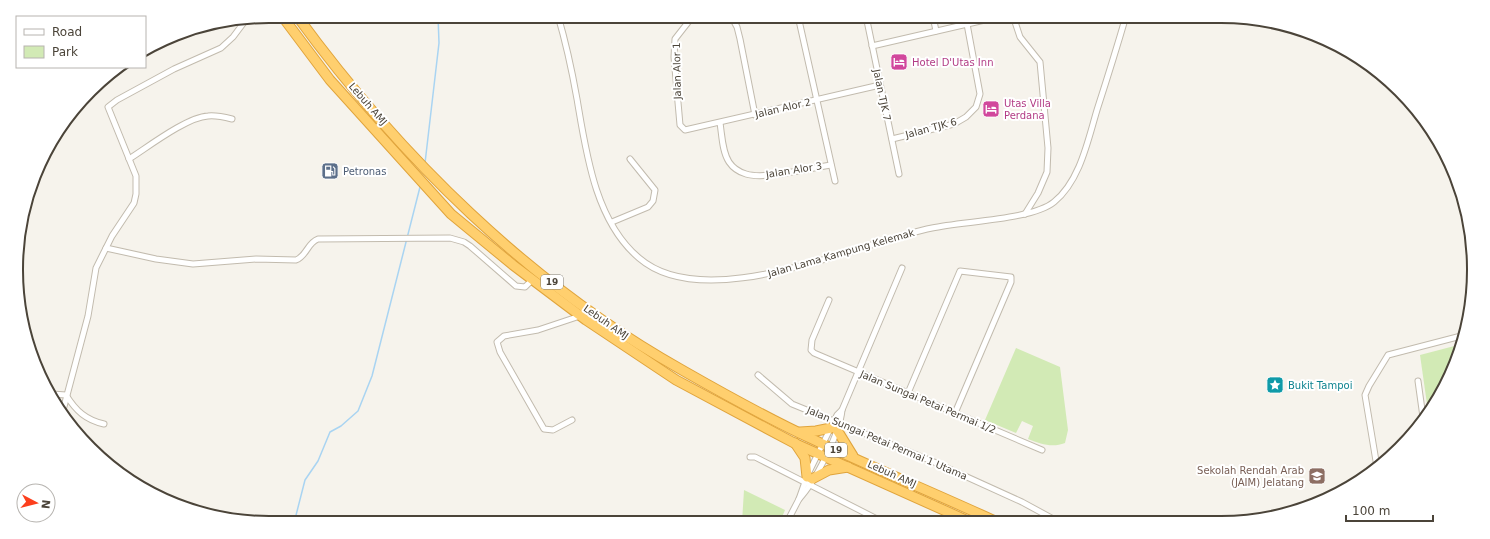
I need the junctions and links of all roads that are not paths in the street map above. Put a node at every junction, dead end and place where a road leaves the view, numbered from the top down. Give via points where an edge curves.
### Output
1 (287, 23) edge
2 (302, 23) edge
3 (560, 23) edge
4 (688, 23) edge
5 (735, 23) edge
6 (800, 23) edge
7 (867, 23) edge
8 (934, 23) edge
9 (971, 23) edge
10 (1015, 23) edge
11 (1124, 23) edge
12 (967, 24) junction
13 (242, 25) edge
14 (936, 31) junction
15 (872, 46) junction
16 (880, 85) junction
17 (817, 100) junction
18 (755, 115) junction
19 (232, 119) dead end
20 (720, 123) junction
21 (685, 130) joint
22 (892, 139) junction
23 (129, 159) junction
24 (630, 159) dead end
25 (831, 165) junction
26 (899, 174) dead end
27 (835, 181) dead end
28 (1025, 214) junction
29 (612, 222) junction
30 (106, 248) junction
31 (902, 268) dead end
32 (532, 280) junction
33 (829, 300) dead end
34 (580, 316) junction
35 (1458, 337) edge
36 (858, 372) junction
37 (758, 375) dead end
38 (1418, 381) dead end
39 (908, 393) junction
40 (57, 394) edge
41 (66, 395) junction
42 (64, 405) edge
43 (1422, 411) edge
44 (955, 413) junction
45 (572, 420) dead end
46 (104, 424) dead end
47 (836, 426) junction
48 (797, 432) junction
49 (794, 443) junction
50 (827, 446) junction
51 (1042, 450) dead end
52 (822, 455) junction
53 (750, 458) dead end
54 (855, 458) junction
55 (1376, 461) edge
56 (851, 467) junction
57 (808, 481) junction
58 (790, 516) edge
59 (873, 516) edge
60 (957, 516) edge
61 (984, 516) edge
62 (1048, 516) edge

1 - 32 highway, Lebuh AMJ / 19 via 330,80 451,214
2 - 48 highway, Lebuh AMJ / 19 via 330,61 435,180 535,269 592,313 681,370
3 - 29 street, Jalan Lama Kampung Kelemak via 569,56 588,160
4 - 21 street, Jalan Alor 1 via 675,39 677,103 680,125
5 - 18 street
6 - 17 street
7 - 15 street, Jalan TJK 7
8 - 14 street
9 - 12 street
10 - 28 street via 1020,37 1040,62 1048,148 1047,172
11 - 28 street, Jalan Lama Kampung Kelemak via 1074,176 1055,202
12 - 14 street
12 - 22 street, Jalan TJK 6 via 980,94 976,106 966,117 954,124
13 - 23 street via 221,48 174,69 108,107
14 - 15 street
15 - 16 street, Jalan TJK 7
16 - 17 street, Jalan Alor 2
16 - 22 street, Jalan TJK 7
17 - 18 street, Jalan Alor 2
17 - 25 street
18 - 20 street, Jalan Alor 2
19 - 23 street via 200,117
20 - 21 street, Jalan Alor 2
20 - 25 street, Jalan Alor 3 via 725,154 728,161 740,172 763,176
22 - 26 street, Jalan TJK 7
23 - 30 street via 136,176 136,194 132,207
24 - 29 street via 655,190 653,201 648,207
25 - 27 street
28 - 29 street, Jalan Lama Kampung Kelemak via 930,228 770,274 719,279 681,277 650,266 631,250
30 - 32 street via 179,263 203,264 256,259 296,260 301,258 310,244 318,239 457,240 470,246 516,286 525,286
30 - 41 street via 96,268 85,326
31 - 36 street
32 - 34 highway, Lebuh AMJ / 19
33 - 36 street, Jalan Sungai Petai Permai 1/2 via 812,340 811,350
34 - 45 street via 538,330 504,336 497,342 500,352 544,429 553,430
34 - 49 highway, Lebuh AMJ / 19 via 676,380
35 - 55 street via 1388,355 1365,395
36 - 39 street, Jalan Sungai Petai Permai 1/2
36 - 47 street
37 - 47 street, Jalan Sungai Petai Permai 1 Utama via 792,404
38 - 43 street
39 - 44 street, Jalan Sungai Petai Permai 1/2
39 - 44 street via 960,271 1011,277
40 - 41 street
41 - 42 street
41 - 46 street via 83,416 93,422
44 - 51 street, Jalan Sungai Petai Permai 1/2
47 - 48 highway
47 - 50 street
47 - 54 highway
47 - 62 street, Jalan Sungai Petai Permai 1 Utama via 934,462
48 - 50 highway, Lebuh AMJ / 19
49 - 52 highway, Lebuh AMJ / 19
49 - 57 highway via 804,458
50 - 52 street
50 - 54 highway, Lebuh AMJ / 19
52 - 56 highway, Lebuh AMJ / 19
52 - 57 street
53 - 57 street via 754,457
54 - 61 highway, Lebuh AMJ / 19
56 - 57 highway via 829,470
56 - 60 highway, Lebuh AMJ / 19
57 - 58 street
57 - 59 street

